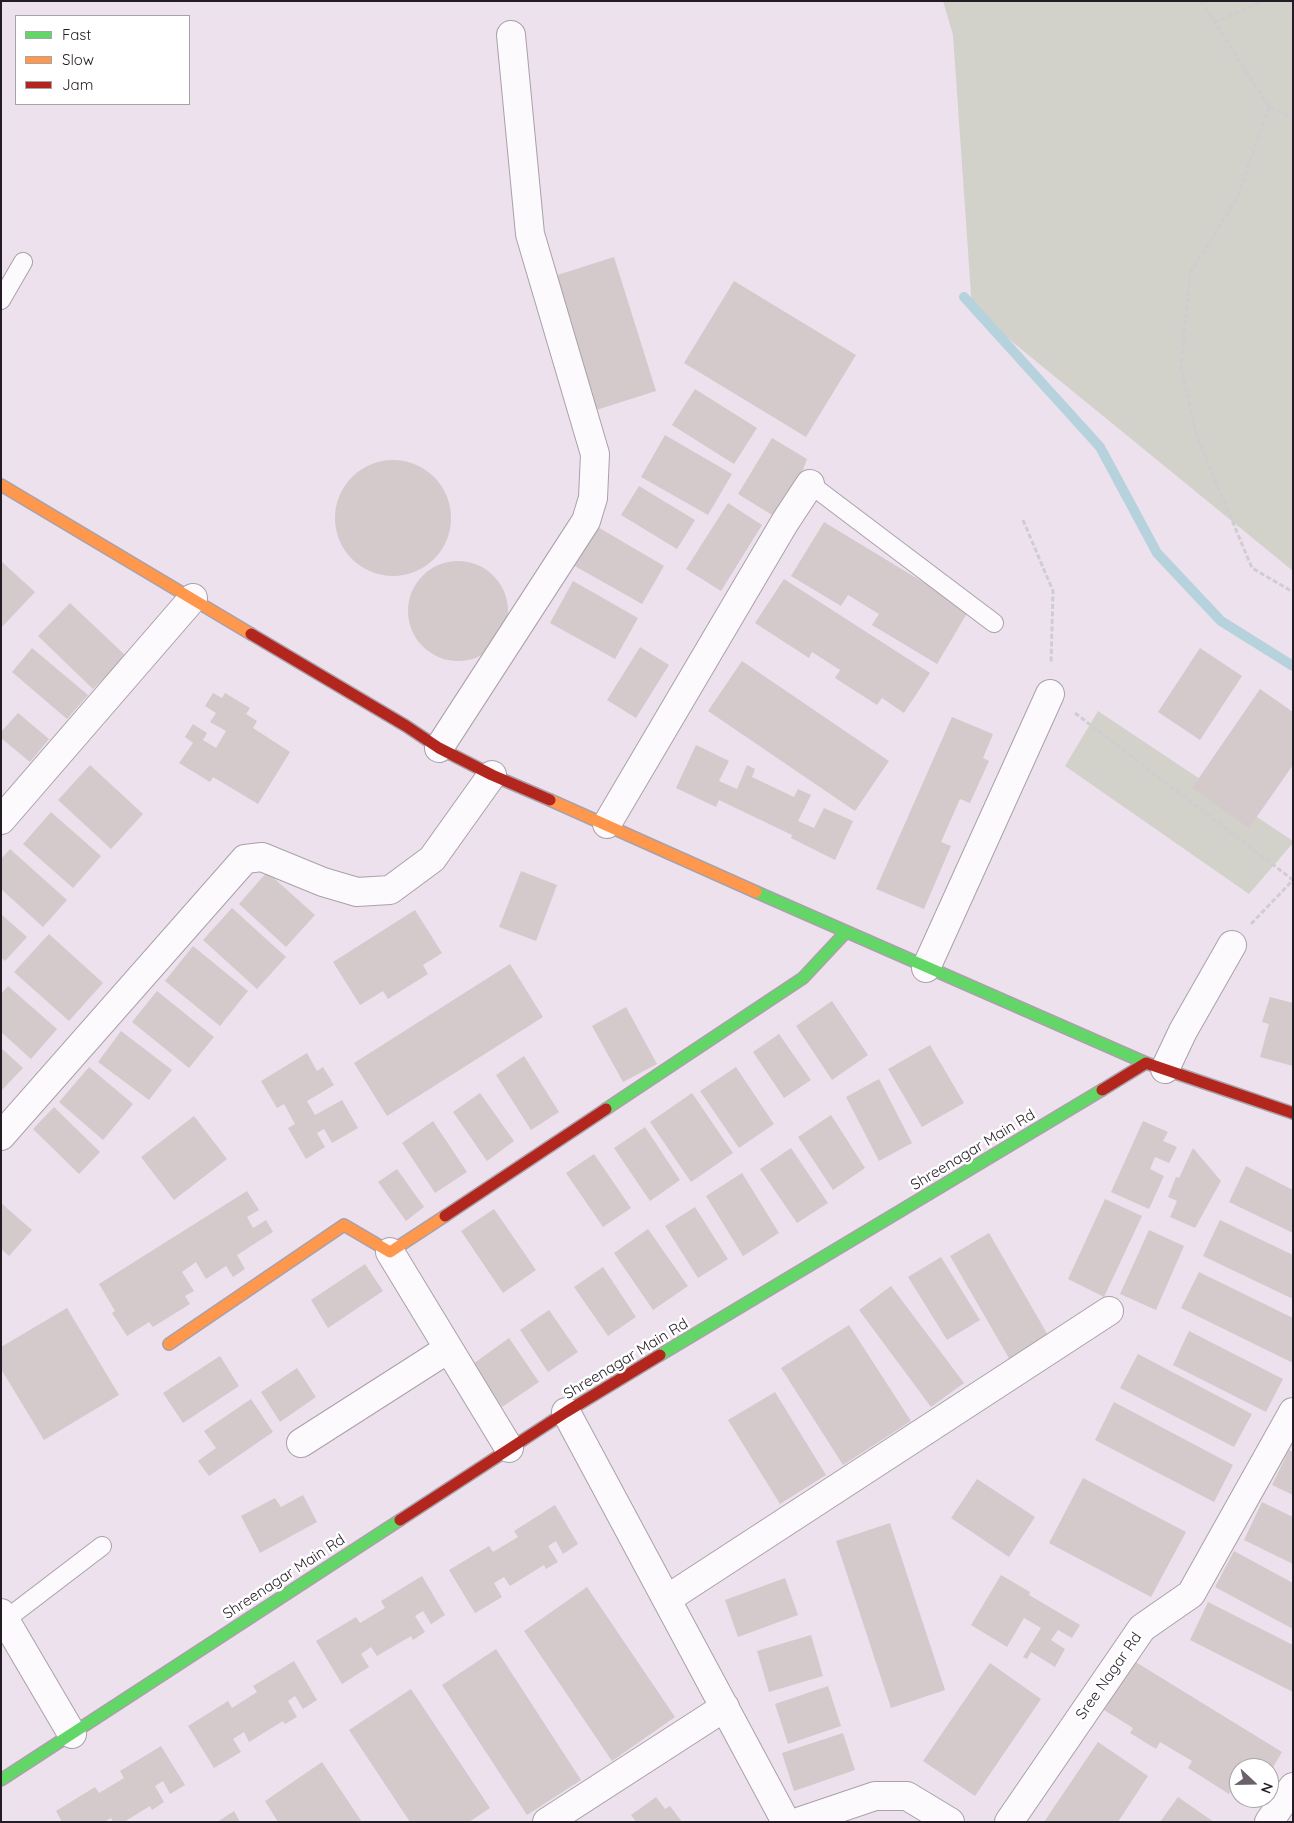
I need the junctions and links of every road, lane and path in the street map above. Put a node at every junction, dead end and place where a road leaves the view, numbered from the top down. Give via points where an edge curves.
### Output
1 (1201, 1) edge
2 (1264, 1) edge
3 (1214, 23) junction
4 (511, 35) dead end
5 (1269, 107) junction
6 (1293, 118) edge
7 (23, 262) dead end
8 (1, 300) edge
9 (810, 484) joint
10 (1, 485) edge
11 (1023, 520) dead end
12 (1293, 592) edge
13 (193, 598) junction
14 (994, 623) dead end
15 (1050, 694) junction
16 (438, 748) junction
17 (492, 775) junction
18 (1, 820) edge
19 (607, 824) junction
20 (1293, 880) edge
21 (846, 932) junction
22 (1232, 945) joint
23 (926, 968) junction
24 (1156, 1066) junction
25 (1293, 1112) edge
26 (1, 1136) edge
27 (390, 1252) junction
28 (1110, 1311) dead end
29 (169, 1344) dead end
30 (448, 1349) junction
31 (566, 1412) junction
32 (1293, 1412) edge
33 (301, 1443) dead end
34 (508, 1448) junction
35 (102, 1546) dead end
36 (667, 1599) junction
37 (3, 1617) edge
38 (725, 1706) junction
39 (72, 1734) junction
40 (1, 1780) edge
41 (1293, 1788) edge
42 (547, 1822) edge
43 (786, 1822) edge
44 (798, 1822) edge
45 (950, 1822) edge
46 (1009, 1822) edge
47 (1269, 1822) edge

1 - 3 path
2 - 3 path
3 - 5 path
4 - 16 street via 530,234 595,454 593,498 586,521
5 - 6 path
5 - 12 path via 1237,198 1190,273 1181,367 1197,437 1252,568
7 - 8 lane
9 - 14 lane
9 - 19 street
10 - 13 street
11 - 15 path via 1053,591
13 - 16 street
13 - 18 street
15 - 20 path
15 - 23 street
16 - 17 street
17 - 19 street
17 - 26 street via 432,859 390,890 357,892 262,857 244,859
19 - 21 street
20 - 22 path
21 - 23 street
21 - 27 street via 803,978
22 - 24 street via 1184,1031
23 - 24 street
24 - 25 street
24 - 31 street, Shreenagar Main Rd
27 - 29 street via 344,1225
27 - 30 street
28 - 36 street
30 - 33 street
30 - 34 street
31 - 34 street, Shreenagar Main Rd
31 - 36 street
32 - 46 street, Sree Nagar Rd via 1191,1594 1142,1628
34 - 39 street, Shreenagar Main Rd
35 - 37 lane
36 - 38 street
37 - 39 street
38 - 42 street
38 - 43 street
39 - 40 street, Shreenagar Main Rd
41 - 47 street
44 - 45 street via 875,1796 907,1796

